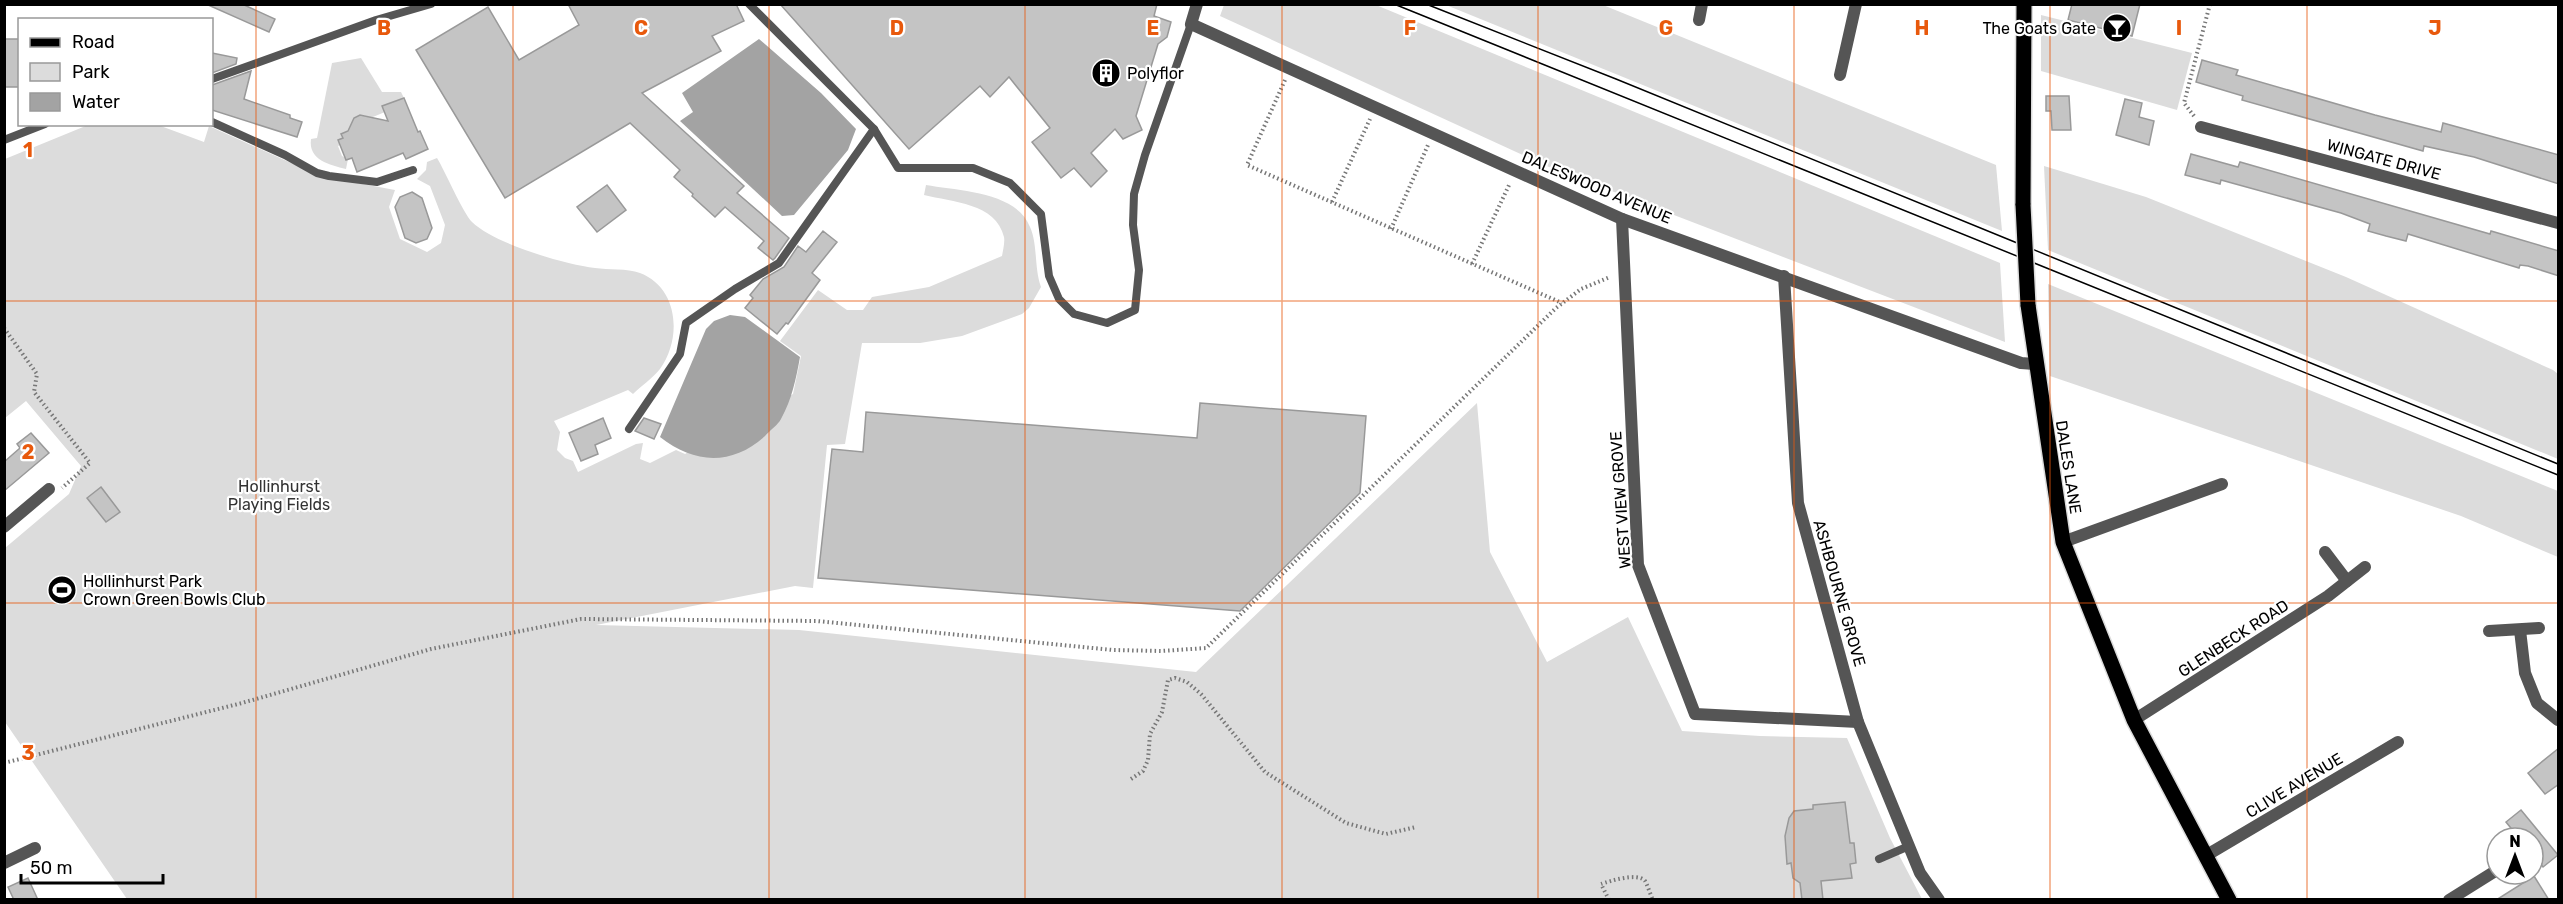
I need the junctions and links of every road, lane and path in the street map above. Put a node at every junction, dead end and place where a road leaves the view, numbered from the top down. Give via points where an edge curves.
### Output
1 (431, 4) edge
2 (749, 4) edge
3 (1197, 4) edge
4 (1702, 4) edge
5 (1856, 4) edge
6 (2024, 4) edge
7 (2210, 4) edge
8 (1699, 20) dead end
9 (1191, 24) junction
10 (1290, 69) junction
11 (1840, 75) dead end
12 (213, 79) edge
13 (1376, 107) junction
14 (213, 122) edge
15 (40, 126) edge
16 (2201, 127) joint
17 (874, 129) junction
18 (1433, 134) junction
19 (4, 140) edge
20 (413, 170) dead end
21 (1515, 171) junction
22 (1332, 203) junction
23 (1622, 219) junction
24 (2559, 224) edge
25 (1391, 229) junction
26 (1473, 264) junction
27 (1624, 271) junction
28 (1784, 276) junction
29 (1562, 303) junction
30 (4, 328) edge
31 (2035, 364) junction
32 (628, 429) dead end
33 (2222, 484) dead end
34 (49, 489) joint
35 (4, 527) edge
36 (2063, 542) junction
37 (2325, 552) dead end
38 (2365, 567) dead end
39 (2347, 581) junction
40 (2539, 628) dead end
41 (2520, 630) junction
42 (2489, 631) dead end
43 (2134, 720) junction
44 (2559, 720) edge
45 (1858, 722) junction
46 (2398, 742) dead end
47 (4, 764) edge
48 (1131, 779) dead end
49 (1416, 827) dead end
50 (1909, 846) junction
51 (35, 848) dead end
52 (2207, 855) junction
53 (1879, 859) dead end
54 (4, 863) edge
55 (2485, 878) edge
56 (1609, 900) edge
57 (1653, 900) edge
58 (1939, 900) edge
59 (2229, 900) edge
60 (2449, 900) edge

1 - 12 lane
2 - 17 lane
3 - 9 street
4 - 8 street
5 - 11 street
6 - 31 main road, DALES LANE, bridge via 2023,205
7 - 16 path via 2184,103
9 - 10 street, DALESWOOD AVENUE
9 - 17 lane via 1134,194 1133,225 1140,270 1135,310 1107,323 1074,314 1059,299 1049,276 1041,214 1010,183 973,168 898,168
10 - 13 street, DALESWOOD AVENUE
10 - 22 path via 1247,165
13 - 18 street, DALESWOOD AVENUE
13 - 22 path
14 - 20 lane via 329,176 377,182
15 - 19 lane
16 - 24 street, WINGATE DRIVE
17 - 32 lane via 779,263 686,323 680,354
18 - 21 street, DALESWOOD AVENUE
18 - 25 path
21 - 23 street, DALESWOOD AVENUE
21 - 26 path
22 - 25 path
23 - 27 street, WEST VIEW GROVE
23 - 28 street, DALESWOOD AVENUE
25 - 26 path
26 - 29 path
27 - 29 path via 1581,289
27 - 45 street, WEST VIEW GROVE via 1638,565 1695,714
28 - 31 street, DALESWOOD AVENUE via 2021,363
28 - 45 street, ASHBOURNE GROVE via 1798,503
29 - 47 path via 1206,648 1113,650 817,621 581,619 431,648 242,703
30 - 34 path via 37,374 34,392 90,463 56,493
31 - 36 main road, DALES LANE
33 - 36 street
34 - 35 street
36 - 43 main road, DALES LANE
37 - 39 street
38 - 39 street, GLENBECK ROAD
39 - 43 street, GLENBECK ROAD
40 - 41 street
41 - 42 street
41 - 44 street via 2525,673 2537,703
43 - 52 main road, DALES LANE
45 - 50 street, ASHBOURNE GROVE
46 - 52 street, CLIVE AVENUE
48 - 49 path via 1143,771 1148,760 1150,734 1162,712 1168,680 1175,678 1201,694 1265,772 1346,823 1386,834
50 - 53 lane
50 - 58 street, ASHBOURNE GROVE via 1920,873
51 - 54 street
52 - 59 main road, DALES LANE
55 - 60 street
56 - 57 path via 1601,884 1641,878

